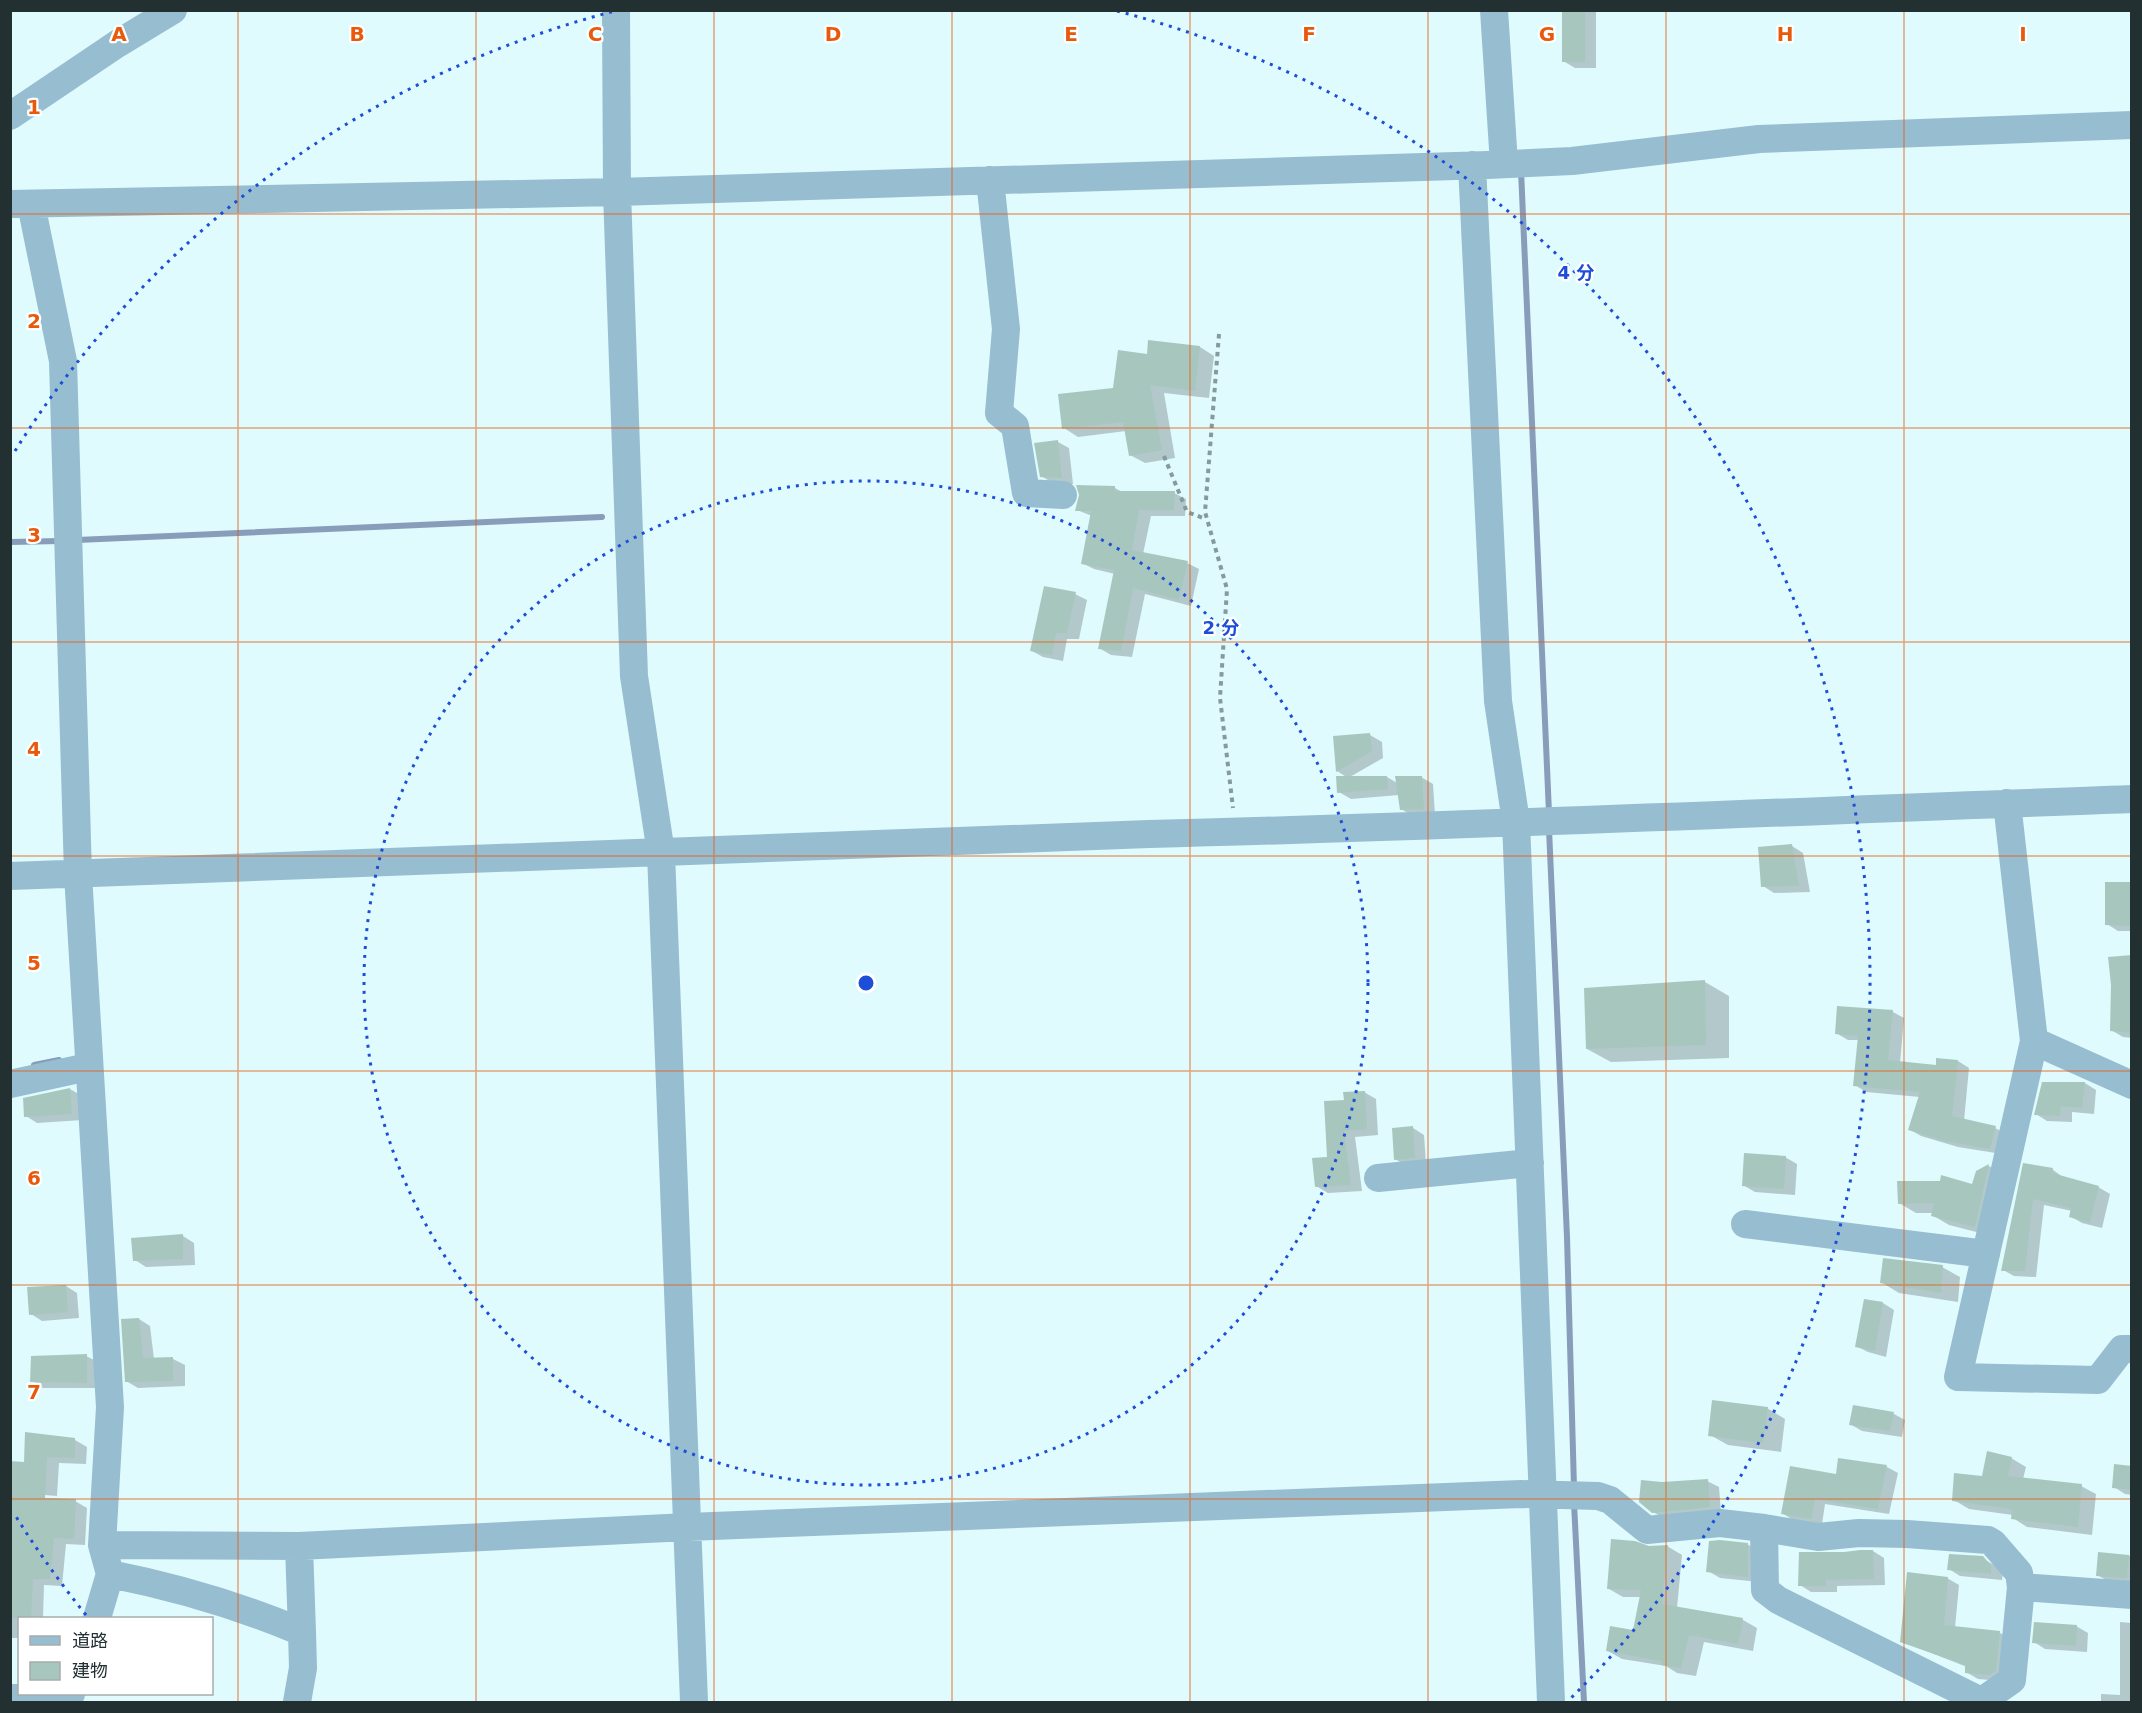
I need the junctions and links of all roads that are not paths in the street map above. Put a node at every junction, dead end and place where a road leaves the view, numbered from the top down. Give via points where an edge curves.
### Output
1 (174, 10) edge
2 (616, 10) edge
3 (1494, 10) edge
4 (10, 116) edge
5 (2132, 125) edge
6 (1488, 165) junction
7 (990, 180) junction
8 (617, 192) junction
9 (21, 204) edge
10 (1063, 495) dead end
11 (2132, 799) edge
12 (2007, 803) junction
13 (1524, 822) junction
14 (661, 853) junction
15 (78, 874) junction
16 (10, 876) edge
17 (2034, 1041) junction
18 (88, 1067) junction
19 (10, 1084) edge
20 (2132, 1085) edge
21 (1530, 1163) junction
22 (1378, 1178) dead end
23 (1745, 1224) dead end
24 (1986, 1254) junction
25 (2132, 1349) edge
26 (1549, 1496) junction
27 (688, 1527) junction
28 (1764, 1528) junction
29 (102, 1545) junction
30 (299, 1546) junction
31 (110, 1574) junction
32 (2021, 1587) junction
33 (2132, 1595) edge
34 (97, 1617) edge
35 (302, 1632) junction
36 (10, 1698) edge
37 (69, 1698) edge
38 (297, 1702) edge
39 (694, 1702) edge
40 (1551, 1702) edge
41 (1983, 1702) edge

1 - 4 street
2 - 8 street
3 - 6 street
5 - 6 street via 1759,139 1564,161
6 - 7 street
6 - 13 street via 1498,701
7 - 8 street
7 - 10 street via 1006,329 999,413 1015,426 1026,493
8 - 9 street
8 - 14 street via 634,676
9 - 15 street via 63,361
11 - 12 street
12 - 13 street
12 - 17 street
13 - 14 street
13 - 21 street
14 - 15 street
14 - 27 street
15 - 16 street
15 - 18 street
17 - 20 street
17 - 24 street
18 - 19 street
18 - 29 street via 110,1407
21 - 22 street
21 - 26 street
23 - 24 street
24 - 25 street via 1959,1377 2098,1380 2122,1349
26 - 27 street
26 - 28 street via 1598,1496 1610,1500 1647,1530 1720,1523
26 - 40 street
27 - 30 street
27 - 39 street
28 - 32 street via 1818,1537 1858,1533 1988,1540 2019,1573
28 - 41 street via 1765,1590
29 - 30 street
29 - 31 street
30 - 35 street
31 - 34 street
31 - 35 street via 261,1614
32 - 33 street
32 - 41 street via 2012,1680
35 - 38 street via 303,1668
36 - 37 street

